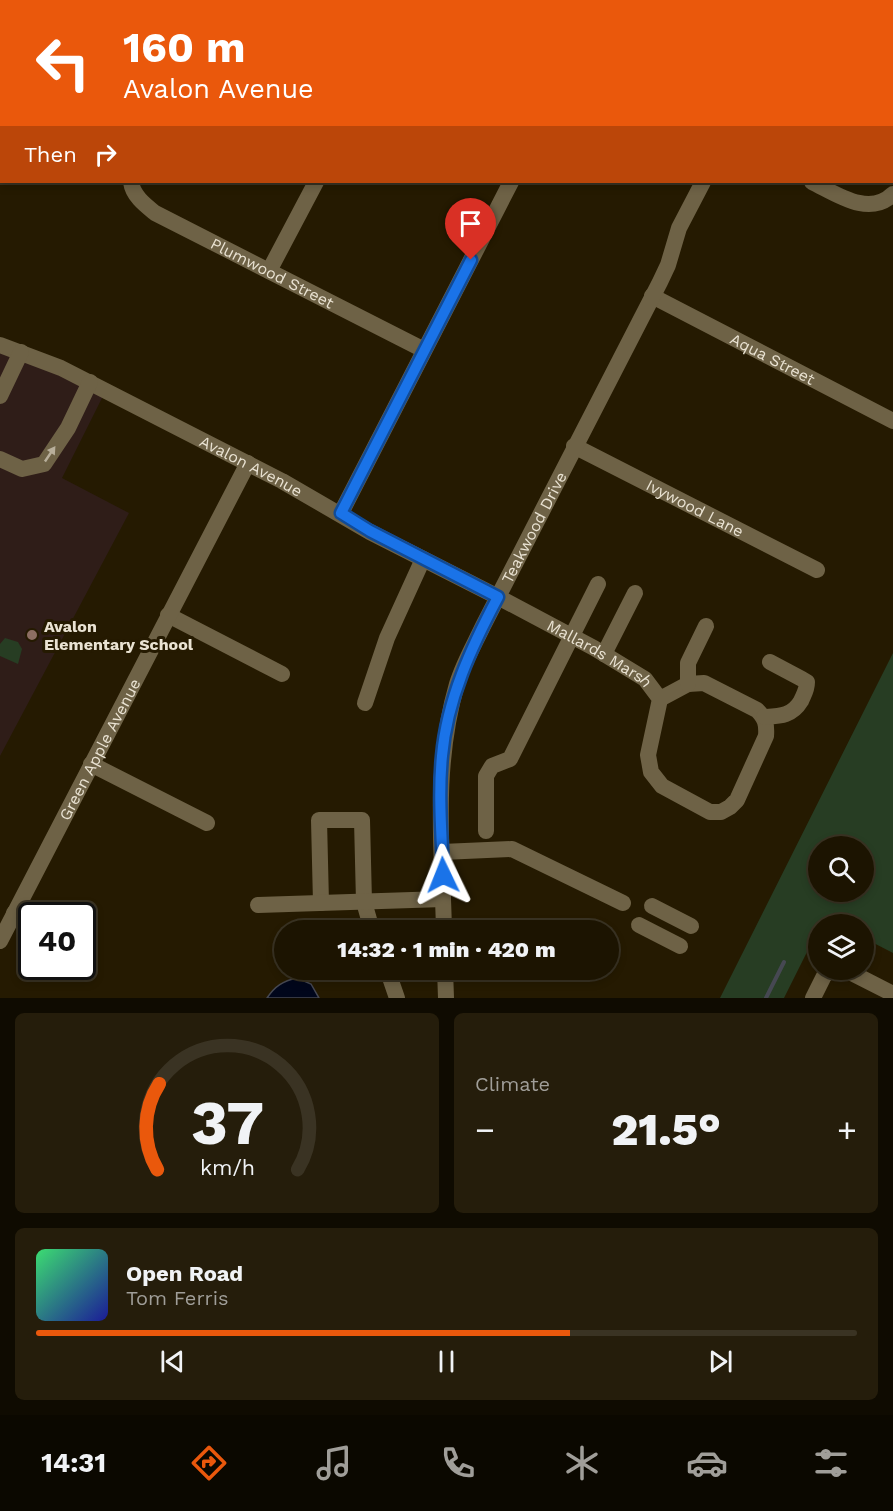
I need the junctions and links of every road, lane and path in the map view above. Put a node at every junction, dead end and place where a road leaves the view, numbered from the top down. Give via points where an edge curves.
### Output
1 (315, 183) edge
2 (510, 183) edge
3 (702, 183) edge
4 (814, 183) edge
5 (131, 184) edge
6 (893, 194) edge
7 (269, 271) junction
8 (652, 296) junction
9 (0, 345) edge
10 (424, 350) junction
11 (21, 352) junction
12 (90, 382) junction
13 (0, 396) edge
14 (893, 421) edge
15 (574, 446) junction
16 (0, 459) edge
17 (248, 463) junction
18 (341, 513) junction
19 (423, 559) junction
20 (817, 570) dead end
21 (598, 584) dead end
22 (635, 593) dead end
23 (498, 597) junction
24 (168, 615) junction
25 (706, 626) dead end
26 (572, 637) junction
27 (604, 654) junction
28 (770, 662) dead end
29 (282, 674) dead end
30 (688, 684) junction
31 (660, 699) junction
32 (365, 702) dead end
33 (764, 717) junction
34 (91, 764) junction
35 (207, 823) dead end
36 (486, 831) dead end
37 (442, 852) junction
38 (443, 899) junction
39 (364, 902) junction
40 (321, 903) junction
41 (623, 903) dead end
42 (258, 905) dead end
43 (652, 906) dead end
44 (14, 913) junction
45 (18, 915) edge
46 (369, 920) edge
47 (444, 920) edge
48 (639, 925) dead end
49 (690, 926) dead end
50 (0, 941) edge
51 (680, 946) dead end
52 (391, 980) edge
53 (445, 980) edge
54 (822, 980) edge
55 (866, 980) edge
56 (893, 994) edge
57 (397, 998) edge
58 (446, 998) edge
59 (813, 998) edge

1 - 7 street
2 - 10 street
3 - 8 street, Teakwood Drive via 679,228 668,265
4 - 6 street via 855,203 869,204
5 - 7 street, Plumwood Street via 141,202 155,213
7 - 10 street, Plumwood Street
8 - 14 street, Aqua Street
8 - 15 street, Teakwood Drive
9 - 11 street, Avalon Avenue
10 - 18 street
11 - 12 street, Avalon Avenue
11 - 13 street
16 -> 12 street via 22,469 44,464 68,428
12 - 17 street, Avalon Avenue
15 - 20 street, Ivywood Lane
15 - 23 street, Teakwood Drive
17 - 18 street, Avalon Avenue
17 - 24 street, Green Apple Avenue
18 - 19 street, Avalon Avenue
19 - 23 street, Avalon Avenue
19 - 32 street via 399,610
21 - 26 street
22 - 27 street
23 - 26 street, Mallards Marsh
23 - 37 street, Teakwood Drive via 458,682 449,716 442,754
24 - 29 street
24 - 34 street, Green Apple Avenue
25 - 30 street via 688,663
26 - 27 street, Mallards Marsh
26 - 36 street via 510,759 492,766 486,776
27 - 31 street, Mallards Marsh via 645,679
28 - 33 street via 807,682 807,688 794,711
30 - 31 street
30 - 33 street via 704,682
31 - 33 street, Mallards Marsh via 648,755 651,772 662,786 710,812 721,812 737,800 766,736
34 - 35 street
34 - 44 street, Green Apple Avenue
37 - 38 street, Teakwood Drive
37 - 41 street via 512,849
38 - 39 street
38 - 47 street, Teakwood Drive
39 - 40 street
39 - 40 street via 362,819 319,820
39 - 46 street
40 - 42 street
43 - 49 street
44 - 45 street
44 - 50 street, Green Apple Avenue
48 - 51 street
52 - 57 street
53 - 58 street
54 - 59 street
55 - 56 street

